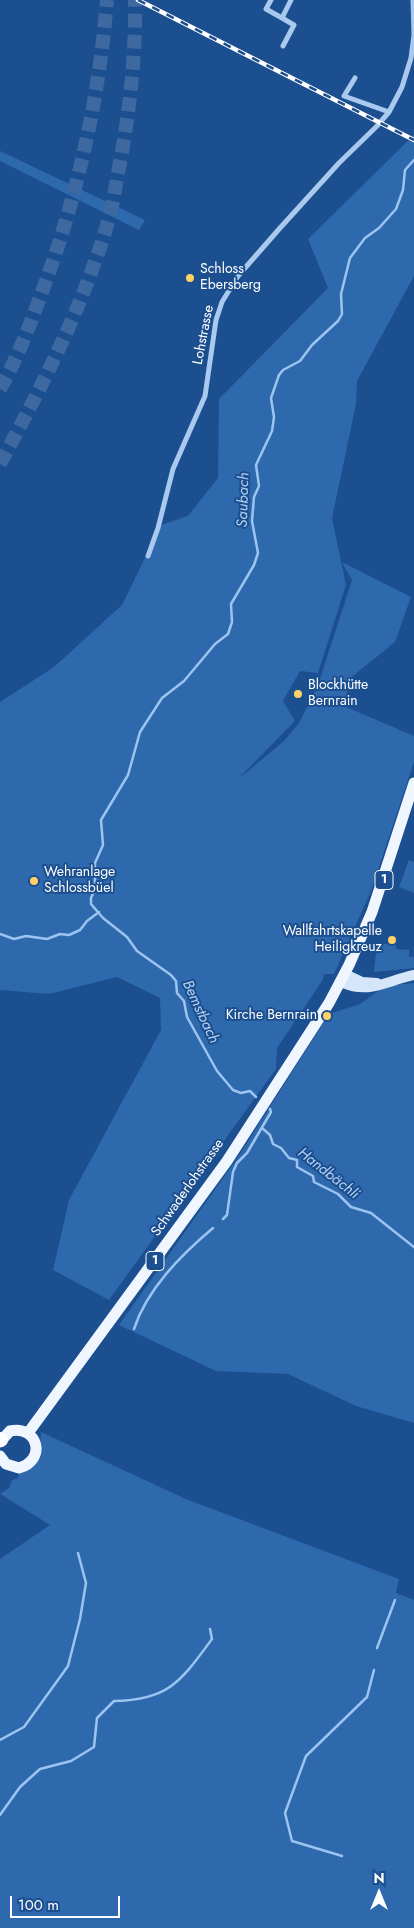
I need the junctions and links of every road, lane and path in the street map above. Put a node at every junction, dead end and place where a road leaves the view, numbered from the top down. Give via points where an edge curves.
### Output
1 (271, 0) edge
2 (291, 0) edge
3 (413, 0) edge
4 (282, 18) junction
5 (283, 46) dead end
6 (355, 78) dead end
7 (388, 112) junction
8 (148, 556) dead end
9 (414, 782) edge
10 (414, 975) edge
11 (343, 978) junction
12 (28, 1433) junction
13 (0, 1440) edge
14 (2, 1464) edge

1 - 4 street via 266,9
2 - 4 street
3 - 7 street, Lohstrasse via 411,58 402,86
4 - 5 street via 294,25
6 - 7 street via 344,96
7 - 8 street, Lohstrasse via 238,276 222,302 216,320 205,396 173,469
9 - 11 main road, 1 via 386,874
10 - 11 main road via 380,983
11 - 12 main road, Schwaderlohstrasse / 1 via 227,1161
12 - 13 main road via 10,1431
12 - 14 main road via 35,1442 34,1457 19,1468

